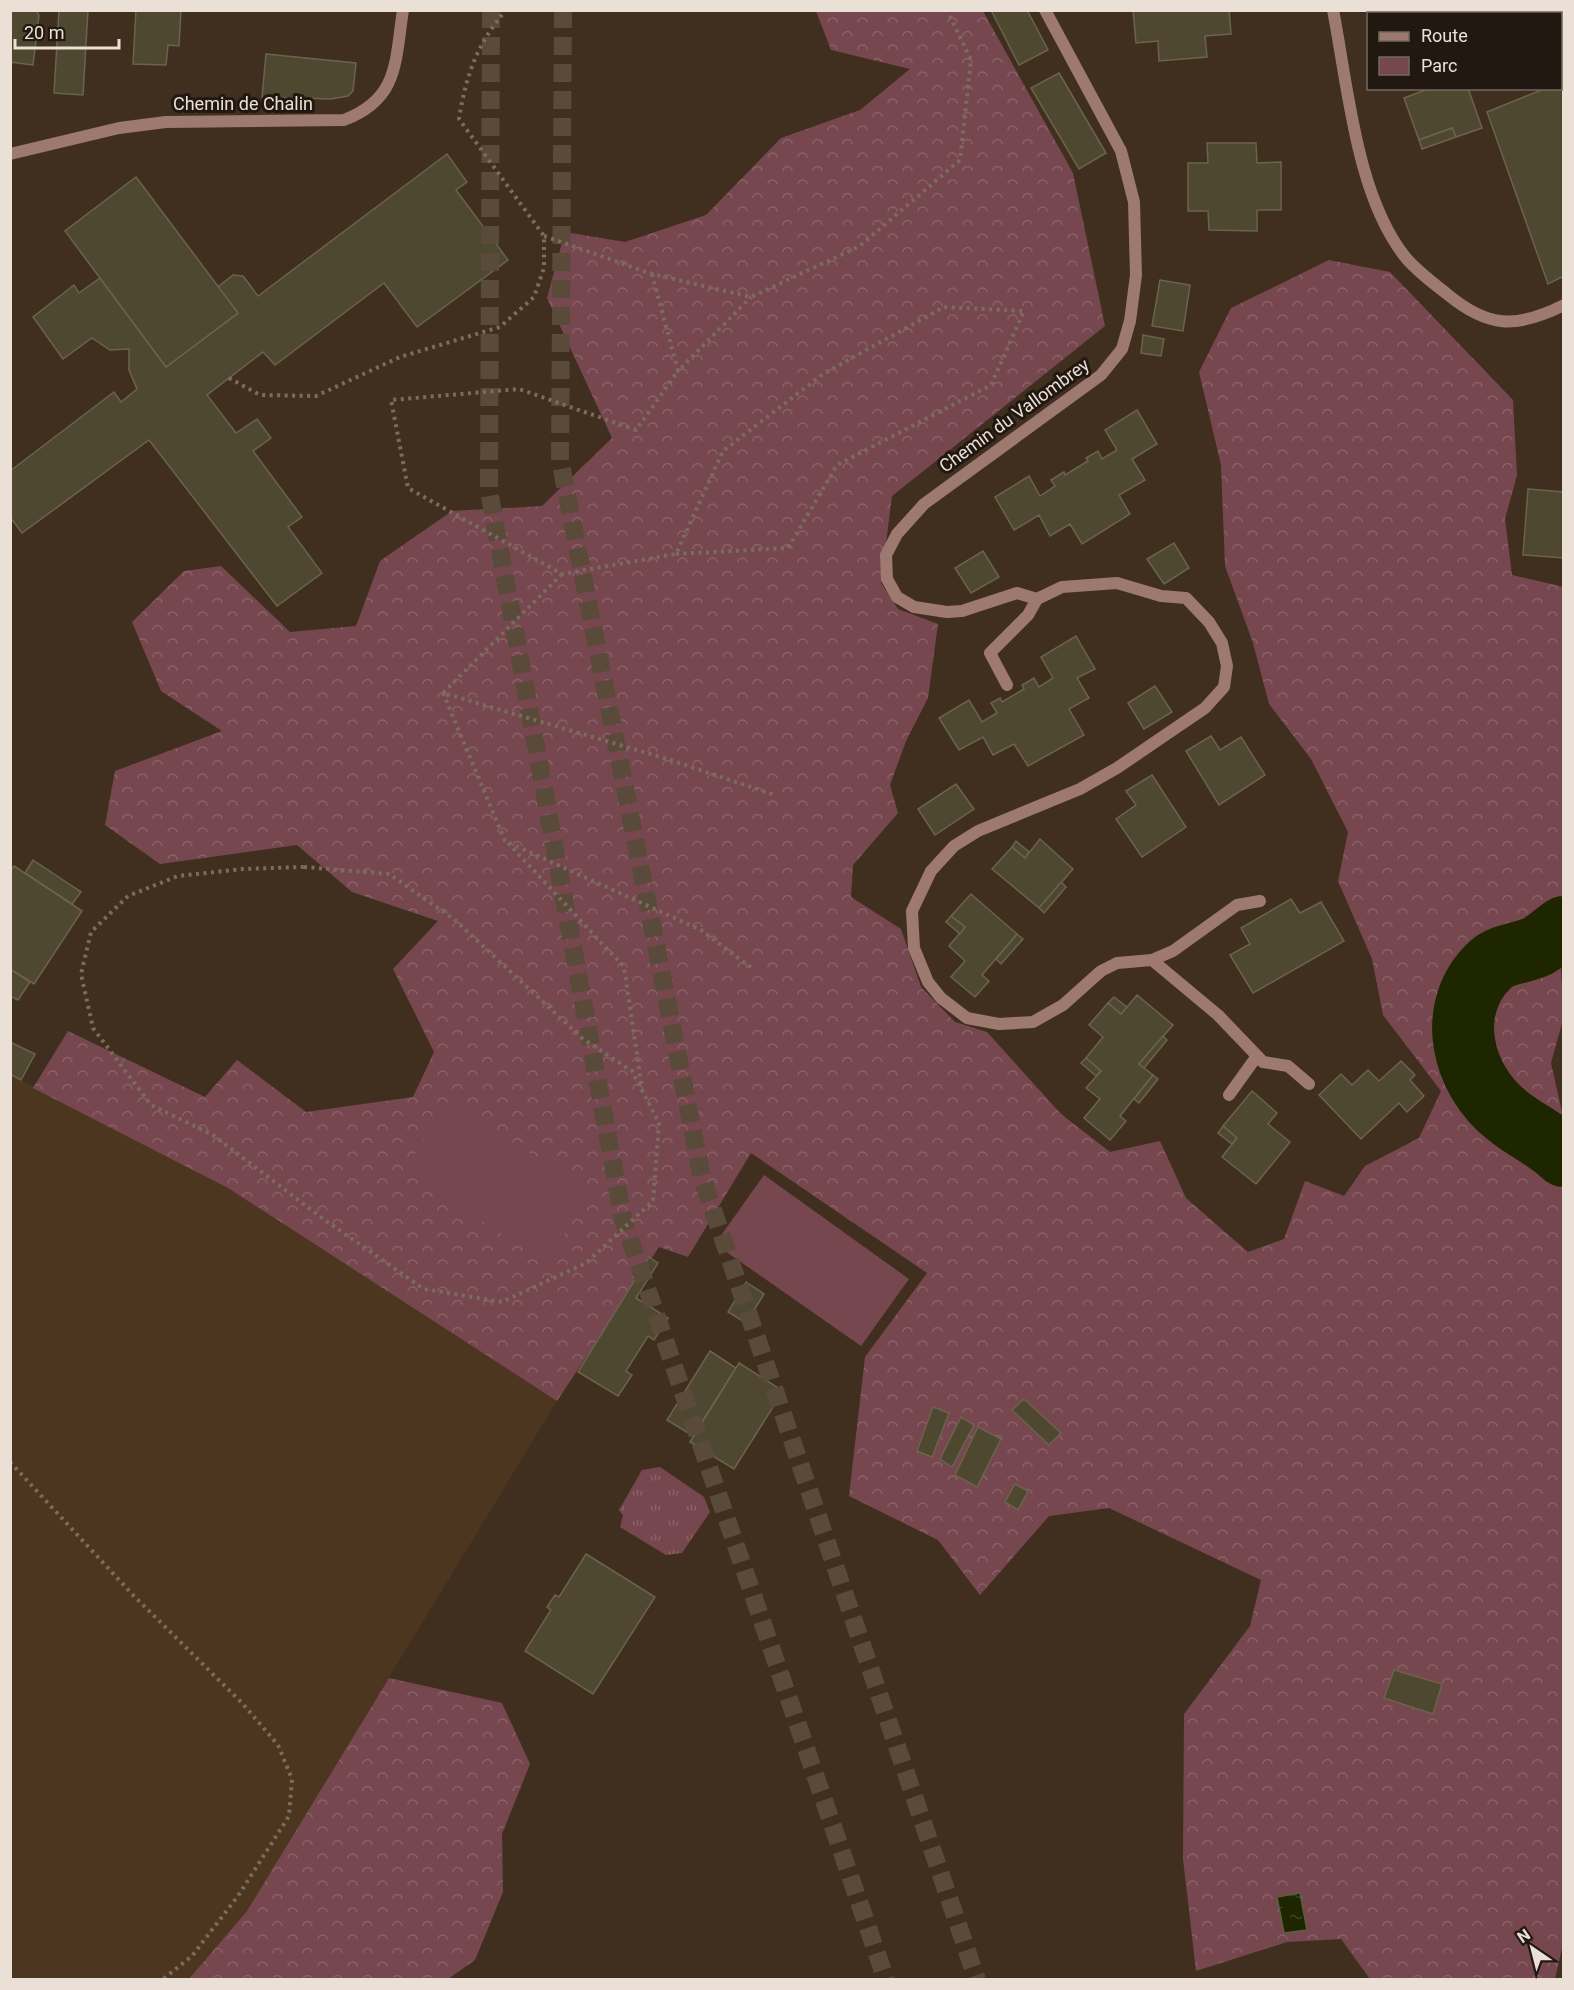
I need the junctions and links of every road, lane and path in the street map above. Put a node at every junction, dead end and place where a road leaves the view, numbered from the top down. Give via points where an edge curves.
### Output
1 (403, 10) edge
2 (506, 10) edge
3 (947, 10) edge
4 (1045, 10) edge
5 (1334, 10) edge
6 (10, 153) edge
7 (544, 236) junction
8 (652, 274) junction
9 (752, 297) junction
10 (1563, 305) edge
11 (678, 371) junction
12 (230, 378) dead end
13 (676, 554) junction
14 (562, 574) junction
15 (1037, 599) junction
16 (1007, 685) dead end
17 (443, 693) junction
18 (775, 795) dead end
19 (506, 841) junction
20 (1260, 900) dead end
21 (1152, 960) junction
22 (753, 969) dead end
23 (1257, 1056) junction
24 (1309, 1084) dead end
25 (643, 1092) junction
26 (1229, 1095) dead end
27 (10, 1462) edge
28 (162, 1980) edge

1 - 6 street, Chemin de Chalin via 393,76 382,98 364,112 344,120 166,122 119,128
2 - 7 path via 489,31 466,78 459,118
3 - 9 path via 971,60 960,160 860,246
4 - 15 street, Chemin du Vallombrey via 1121,151 1134,202 1136,275 1122,349 1101,375 924,504 897,534 886,555 888,579 897,597 914,607 962,611 1017,593
5 - 10 street via 1336,40 1375,205 1407,259 1469,312 1488,318 1510,322 1529,319
7 - 8 path
7 - 12 path via 544,268 534,297 500,327 400,357 316,396 260,394
8 - 9 path
8 - 11 path
9 - 11 path
11 - 14 path via 636,430 519,389 391,400 408,489
13 - 13 path via 723,451 823,374 945,307 1024,311 991,385 837,465 789,548
13 - 14 path
14 - 17 path
15 - 16 street via 1028,615 990,653
15 - 21 street via 1062,587 1117,583 1161,596 1186,598 1222,643 1227,666 1224,687 1205,708 1117,768 1080,789 978,831 954,846 931,871 912,911 914,948 928,982 941,998 967,1018 999,1024 1034,1022 1063,1005 1101,971 1117,963
17 - 18 path
17 - 19 path
19 - 22 path via 701,930
19 - 25 path via 624,967
20 - 21 street via 1237,905 1173,951
21 - 23 street via 1189,988
23 - 24 street via 1263,1062 1288,1066
23 - 26 street
25 - 25 path via 659,1123 653,1201 586,1263 502,1302 424,1289 213,1135 150,1105 93,1028 81,974 91,932 128,896 178,876 304,867 389,874 455,920 583,1040 632,1071
27 - 28 path via 133,1595 242,1702 278,1745 292,1779 289,1816 238,1896 192,1956

